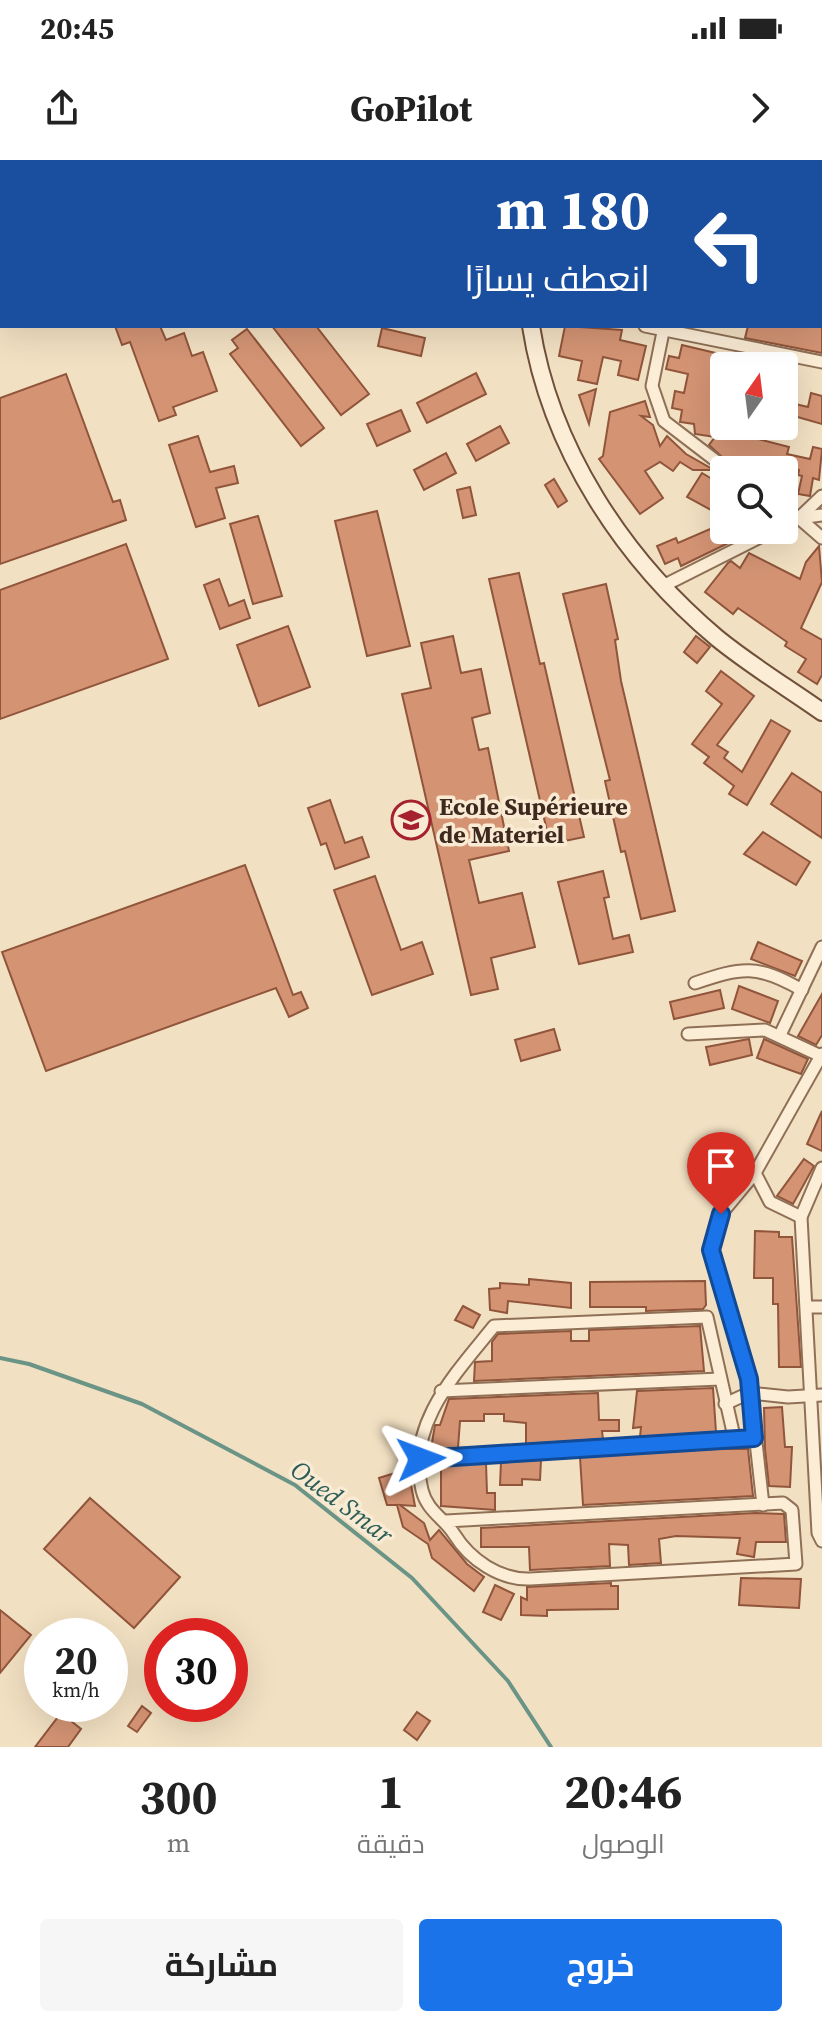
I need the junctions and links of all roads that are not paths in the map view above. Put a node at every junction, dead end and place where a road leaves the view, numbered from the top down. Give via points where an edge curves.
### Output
1 (531, 328) edge
2 (663, 328) edge
3 (822, 362) edge
4 (710, 456) edge
5 (822, 496) edge
6 (822, 515) edge
7 (799, 518) junction
8 (822, 538) edge
9 (746, 544) edge
10 (663, 586) junction
11 (822, 712) edge
12 (822, 947) edge
13 (695, 983) dead end
14 (802, 990) junction
15 (688, 1034) dead end
16 (780, 1035) junction
17 (821, 1055) edge
18 (822, 1168) edge
19 (755, 1173) junction
20 (801, 1217) junction
21 (807, 1307) junction
22 (822, 1307) edge
23 (720, 1379) junction
24 (441, 1391) junction
25 (749, 1393) junction
26 (817, 1395) edge
27 (725, 1404) junction
28 (754, 1438) junction
29 (735, 1441) junction
30 (421, 1459) junction
31 (820, 1490) edge
32 (763, 1505) junction
33 (446, 1521) junction
34 (822, 1541) edge

1 - 10 main road via 557,425 604,514
2 - 3 street
2 - 4 street via 652,386 664,421
5 - 7 street
6 - 7 street
7 - 8 street
9 - 10 street
10 - 11 main road via 717,638
12 - 14 street
13 - 14 street via 737,969 753,970
14 - 16 street
15 - 16 street via 746,1028
16 - 17 street
17 - 19 street
18 - 20 street
19 - 20 street via 770,1202
19 - 25 street via 721,1214 711,1250
20 - 21 street
21 - 22 street
21 - 26 street
23 - 24 street
23 - 24 street via 707,1317 494,1326
23 - 27 street
24 - 30 street
25 - 26 street
25 - 27 street
25 - 28 street
26 - 31 street
27 - 29 street
28 - 29 street
28 - 32 street
29 - 30 street
30 - 33 street via 422,1490 432,1512
31 - 34 street
32 - 33 street
32 - 33 street via 783,1503 792,1510 796,1564 513,1580 494,1573 459,1542

